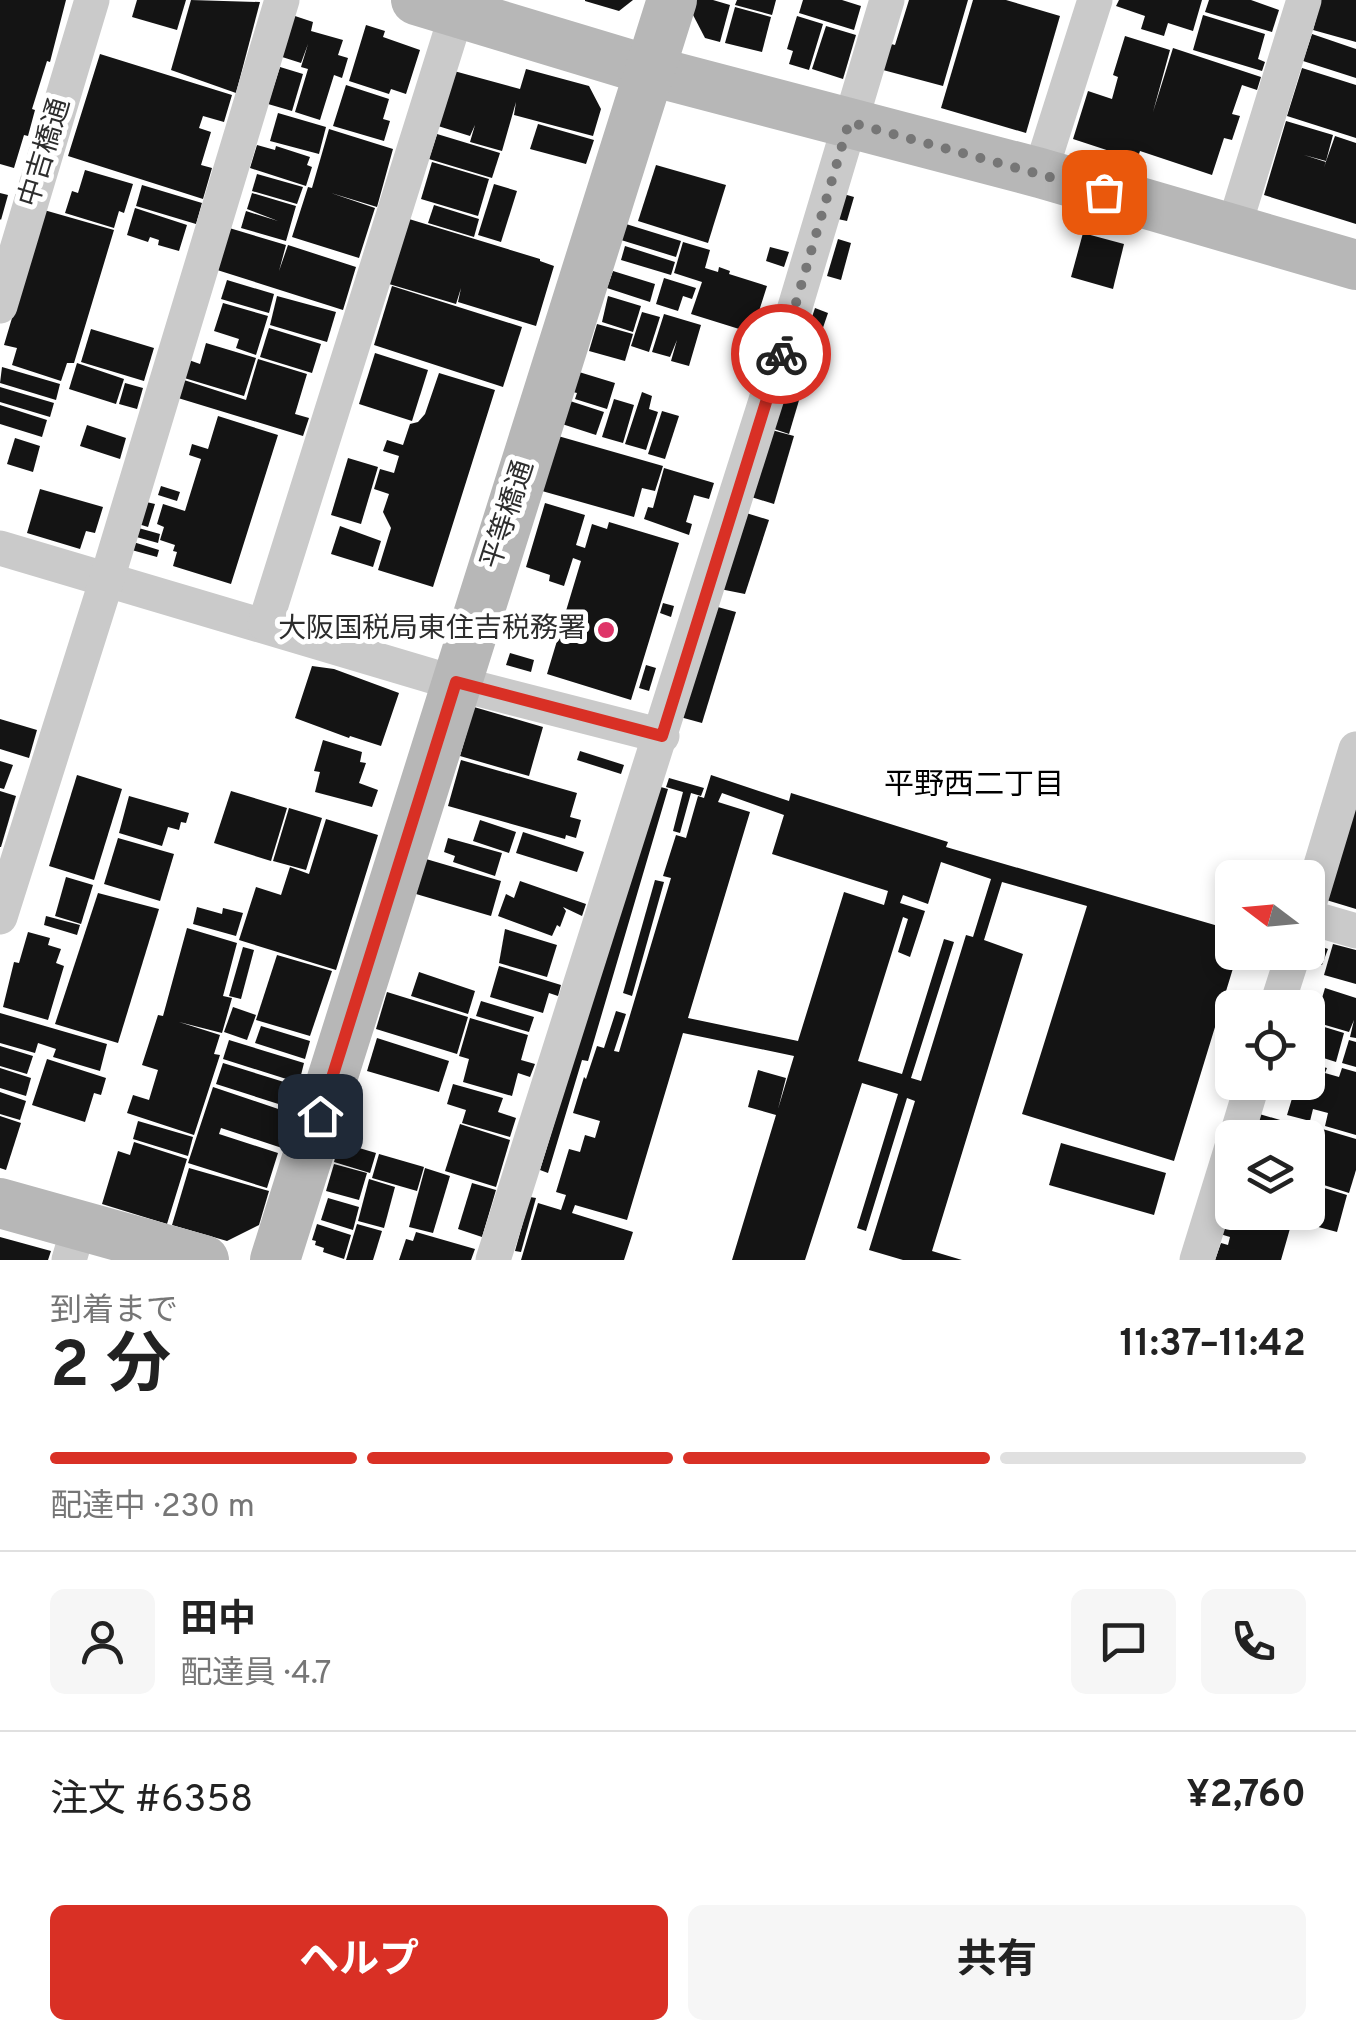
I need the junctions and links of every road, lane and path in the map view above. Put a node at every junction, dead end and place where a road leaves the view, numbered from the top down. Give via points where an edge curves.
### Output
1 (92, 0) edge
2 (282, 0) edge
3 (672, 0) edge
4 (888, 0) edge
5 (1094, 0) edge
6 (1304, 0) edge
7 (445, 4) edge
8 (651, 71) junction
9 (849, 122) junction
10 (1040, 174) junction
11 (1233, 230) junction
12 (1356, 265) edge
13 (0, 306) edge
14 (0, 548) edge
15 (107, 579) junction
16 (265, 624) junction
17 (456, 682) junction
18 (662, 736) junction
19 (1356, 749) edge
20 (1322, 860) edge
21 (0, 917) edge
22 (1325, 922) edge
23 (1356, 931) edge
24 (1215, 1202) edge
25 (0, 1204) edge
26 (74, 1243) edge
27 (204, 1260) edge
28 (275, 1260) edge
29 (493, 1260) edge
30 (1197, 1260) edge

1 - 13 street, 中吉橋通
2 - 15 street
3 - 8 street, 平等橋通
4 - 9 street
5 - 10 street
6 - 11 street
7 - 8 street
7 - 16 street
8 - 9 street
8 - 17 street, 平等橋通
9 - 10 street
9 - 18 street
10 - 11 street
11 - 12 street
14 - 15 street
15 - 16 street
15 - 21 street
16 - 17 street
17 - 18 street
17 - 28 street, 平等橋通
18 - 29 street
19 - 20 street
22 - 23 street
24 - 30 street
25 - 26 street
26 - 27 street

